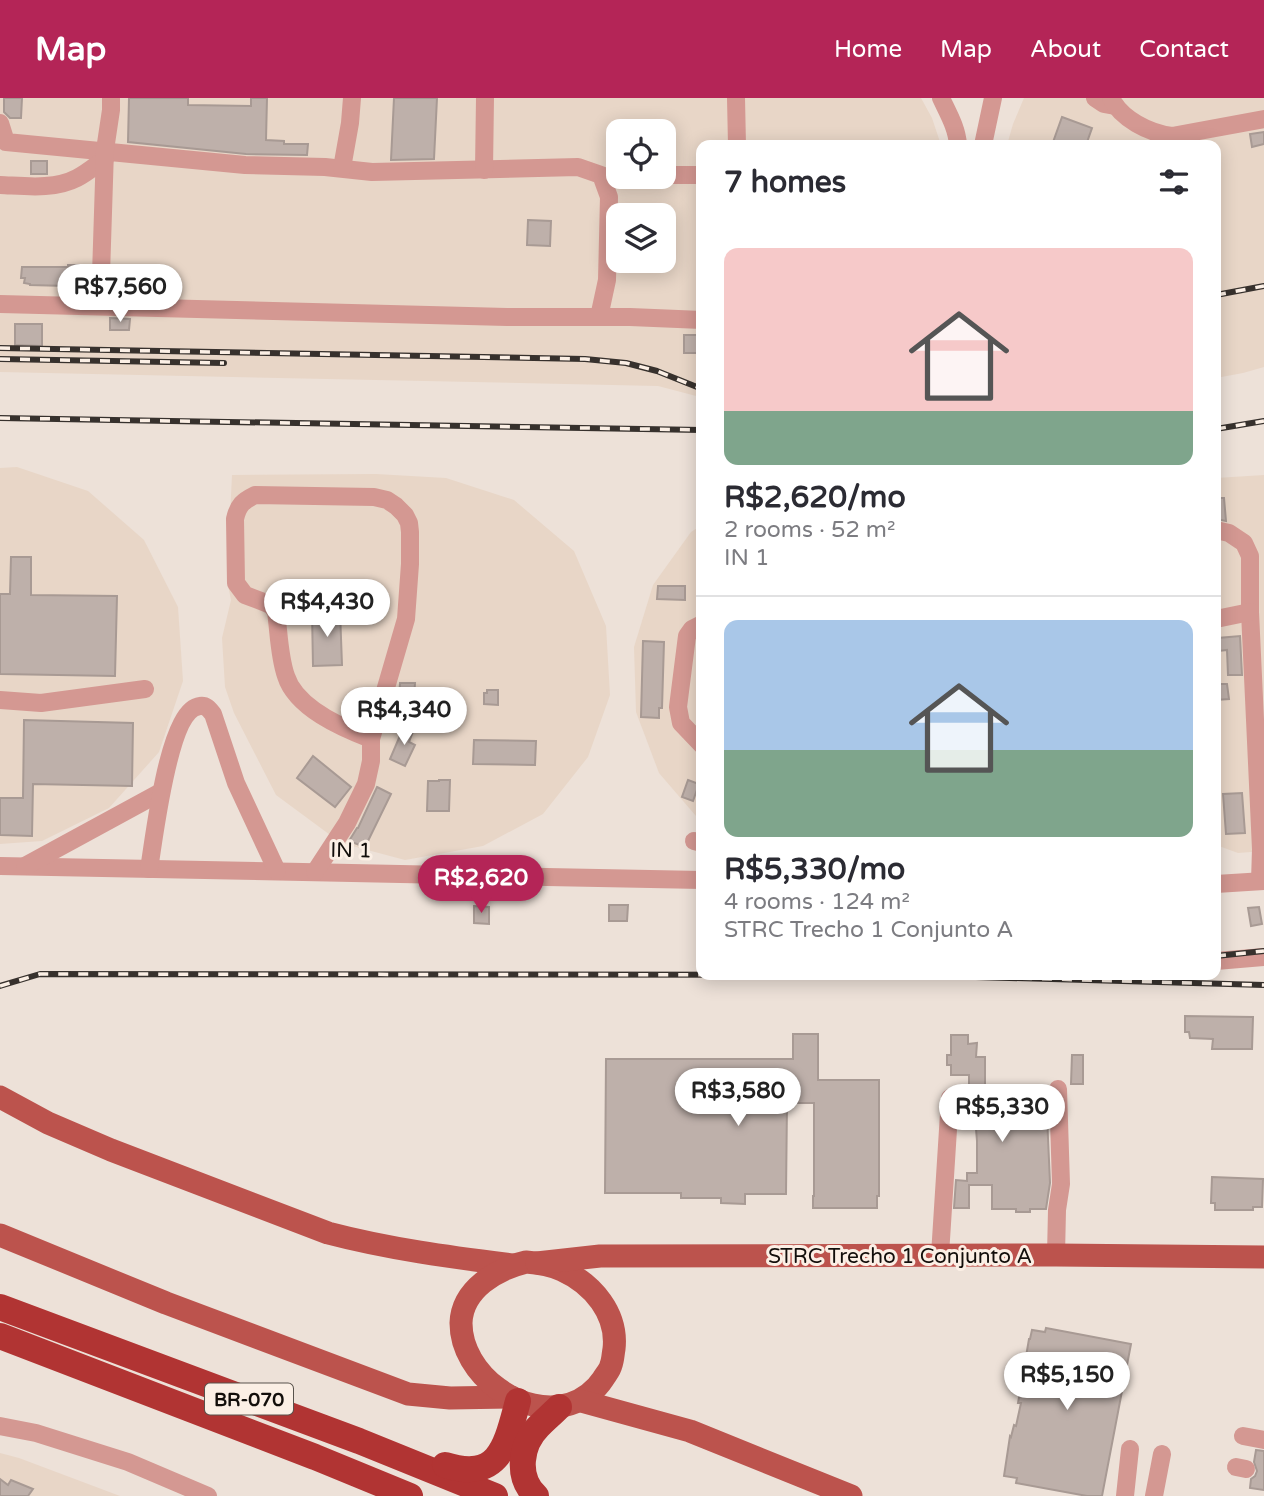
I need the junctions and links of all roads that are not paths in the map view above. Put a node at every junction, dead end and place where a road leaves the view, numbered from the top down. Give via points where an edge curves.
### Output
1 (111, 98) edge
2 (352, 98) edge
3 (485, 98) edge
4 (736, 98) edge
5 (941, 98) edge
6 (993, 98) edge
7 (1107, 101) edge
8 (1264, 119) edge
9 (0, 123) edge
10 (737, 140) edge
11 (957, 140) edge
12 (984, 140) edge
13 (1167, 140) edge
14 (3, 142) edge
15 (105, 155) junction
16 (342, 168) junction
17 (484, 170) junction
18 (606, 174) edge
19 (676, 175) edge
20 (696, 175) edge
21 (0, 185) edge
22 (609, 189) edge
23 (0, 304) edge
24 (100, 306) junction
25 (599, 317) junction
26 (696, 320) edge
27 (1221, 531) edge
28 (1250, 612) junction
29 (1221, 618) edge
30 (696, 627) edge
31 (145, 689) dead end
32 (0, 700) edge
33 (371, 739) junction
34 (696, 739) edge
35 (160, 792) junction
36 (0, 866) edge
37 (24, 866) junction
38 (149, 869) junction
39 (277, 872) junction
40 (315, 872) junction
41 (696, 880) edge
42 (1262, 881) edge
43 (1221, 884) edge
44 (1264, 957) edge
45 (1221, 961) edge
46 (1058, 1089) dead end
47 (0, 1097) edge
48 (950, 1097) dead end
49 (0, 1235) edge
50 (940, 1255) junction
51 (1056, 1255) junction
52 (1264, 1257) edge
53 (537, 1263) junction
54 (513, 1265) junction
55 (0, 1307) edge
56 (0, 1336) edge
57 (514, 1399) junction
58 (570, 1404) junction
59 (0, 1426) edge
60 (1243, 1436) dead end
61 (1264, 1440) edge
62 (359, 1441) junction
63 (1130, 1449) dead end
64 (1162, 1454) dead end
65 (208, 1496) edge
66 (410, 1496) edge
67 (495, 1496) edge
68 (536, 1496) edge
69 (851, 1496) edge
70 (1125, 1496) edge
71 (1154, 1496) edge

1 - 15 street
2 - 16 street
3 - 17 street
4 - 10 street
5 - 11 street
6 - 12 street
7 - 13 street
8 - 13 street
9 - 14 street
14 - 15 street
15 - 16 street
15 - 21 street via 67,182
15 - 24 street
16 - 17 street via 372,173
17 - 18 street via 578,167
19 - 20 street
22 - 25 street via 607,280
23 - 24 street
24 - 25 street
25 - 26 street
27 - 28 street via 1244,543 1251,556
28 - 29 street
28 - 42 street
30 - 34 street via 687,636 677,707 681,723
31 - 32 street via 41,703
33 - 33 street via 337,724 296,695 286,678 276,612 245,595 236,583 237,508 255,495 374,497 387,500 405,515 410,532 406,619
33 - 40 street via 366,784
35 - 37 street
35 - 38 street
35 - 39 street via 182,720 196,706 209,709 236,783
36 - 37 street, IN 1
37 - 38 street, IN 1
38 - 39 street, IN 1
39 - 40 street, IN 1
40 - 41 street, IN 1
42 - 43 street
44 - 45 street
46 - 51 street via 1061,1184
47 - 54 main road via 111,1150 328,1233 397,1249
48 - 50 street
49 - 57 main road via 408,1394
50 - 51 main road, STRC Trecho 1 Conjunto A
50 - 53 main road, STRC Trecho 1 Conjunto A via 600,1256
51 - 52 main road, STRC Trecho 1 Conjunto A
53 - 54 main road
53 - 58 main road via 579,1280 610,1314 615,1338 612,1364 600,1384
54 - 57 main road via 487,1277 473,1293 461,1323 465,1345 480,1372
55 - 62 highway, BR-070
56 - 66 highway, BR-070
57 - 58 main road via 536,1406
57 - 62 highway via 504,1447 496,1459 472,1470
58 - 68 highway via 537,1427 528,1440 523,1470 526,1485
58 - 69 main road via 690,1431
59 - 65 street via 128,1462
60 - 61 street
62 - 67 highway, BR-070
63 - 70 street
64 - 71 street

